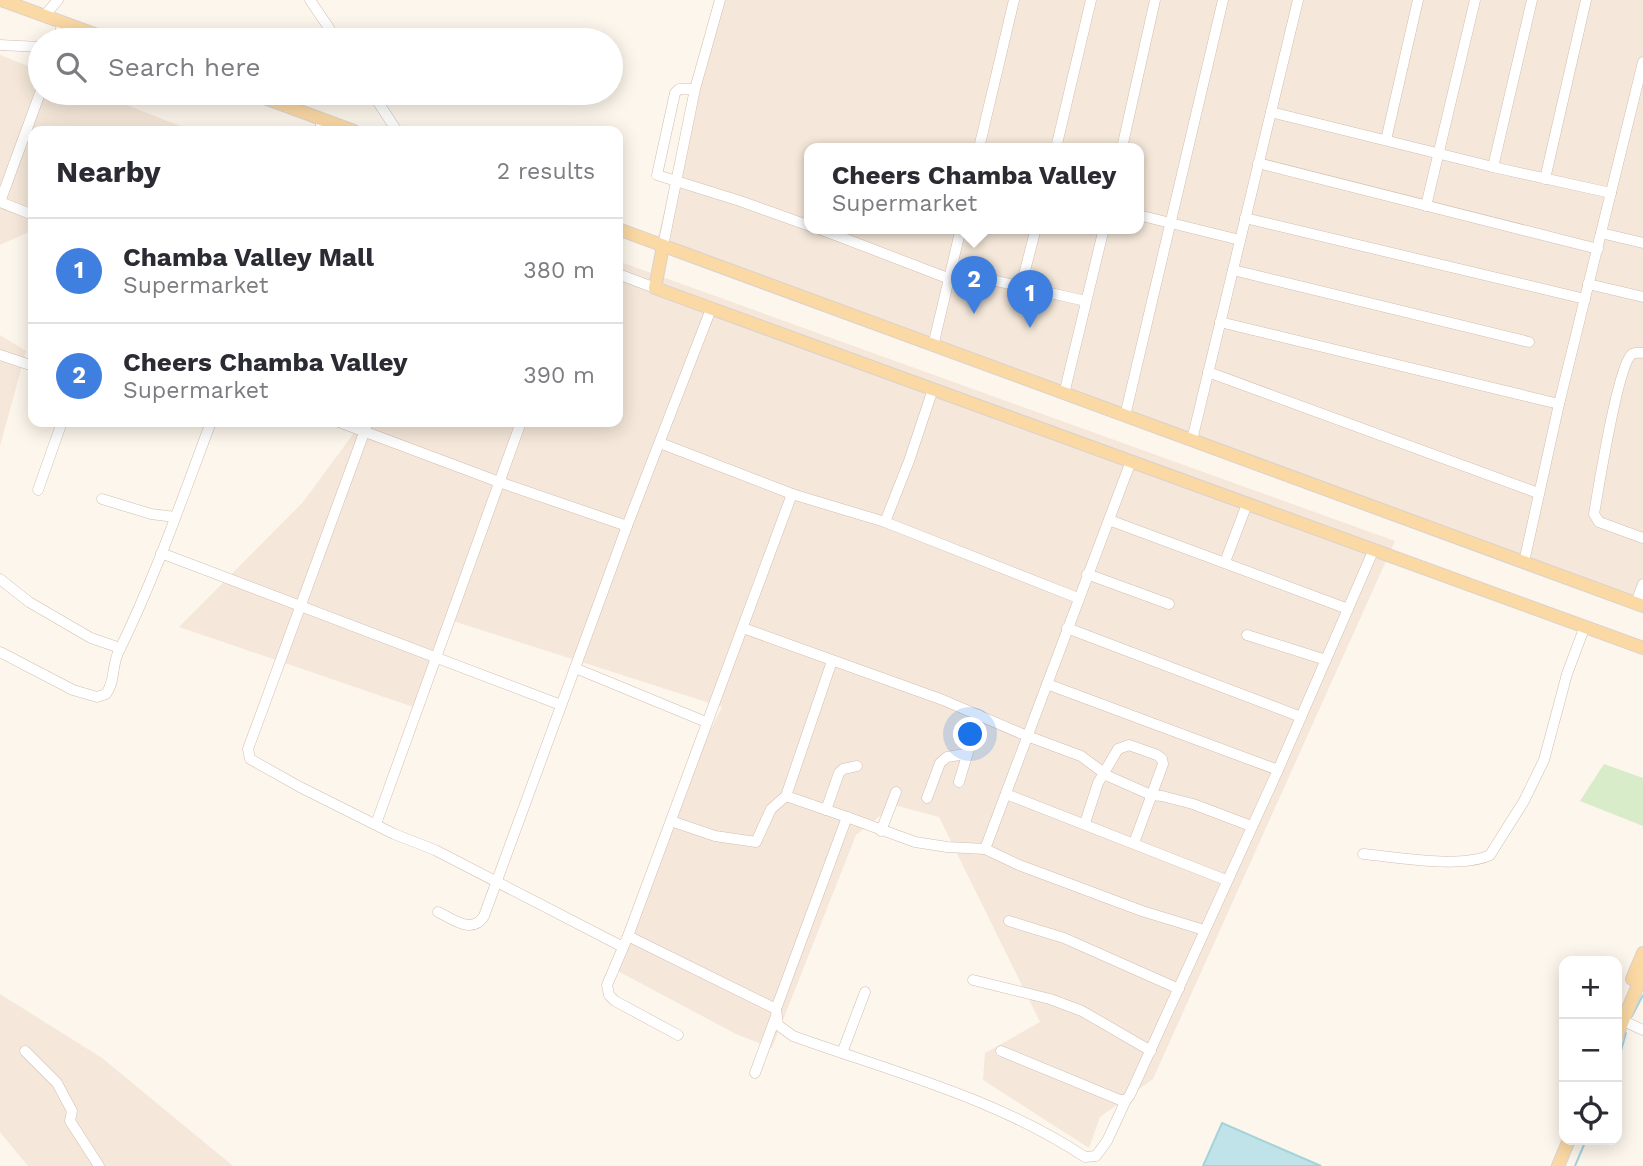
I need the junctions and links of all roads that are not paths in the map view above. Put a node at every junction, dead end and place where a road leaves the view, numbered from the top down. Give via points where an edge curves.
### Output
1 (1, 0) edge
2 (58, 0) edge
3 (310, 0) edge
4 (720, 0) edge
5 (1014, 0) edge
6 (1091, 0) edge
7 (1155, 0) edge
8 (1223, 0) edge
9 (1298, 0) edge
10 (1418, 0) edge
11 (1475, 0) edge
12 (1532, 0) edge
13 (1586, 0) edge
14 (44, 16) junction
15 (64, 22) junction
16 (62, 28) edge
17 (80, 28) edge
18 (329, 28) edge
19 (0, 45) edge
20 (28, 46) edge
21 (1643, 62) edge
22 (695, 89) junction
23 (36, 105) edge
24 (276, 105) edge
25 (380, 105) edge
26 (1271, 112) junction
27 (321, 126) edge
28 (394, 126) edge
29 (1386, 140) junction
30 (980, 143) edge
31 (1057, 143) edge
32 (1123, 143) edge
33 (1440, 154) junction
34 (1258, 163) junction
35 (1493, 167) junction
36 (1545, 179) junction
37 (677, 182) junction
38 (1611, 193) junction
39 (0, 202) edge
40 (1426, 206) junction
41 (28, 213) edge
42 (1144, 216) edge
43 (1245, 218) junction
44 (804, 224) edge
45 (1171, 224) junction
46 (623, 231) edge
47 (1601, 233) junction
48 (834, 234) edge
49 (960, 234) edge
50 (1034, 234) edge
51 (1103, 234) edge
52 (1240, 240) junction
53 (1643, 243) edge
54 (663, 246) junction
55 (1598, 249) junction
56 (1233, 270) junction
57 (951, 275) junction
58 (623, 276) edge
59 (1588, 284) junction
60 (1021, 286) junction
61 (655, 288) junction
62 (1643, 297) edge
63 (1585, 299) junction
64 (1086, 301) junction
65 (711, 309) junction
66 (1220, 322) junction
67 (1529, 342) dead end
68 (933, 346) junction
69 (1643, 353) edge
70 (0, 355) edge
71 (28, 364) edge
72 (1208, 372) junction
73 (933, 389) junction
74 (1065, 394) junction
75 (1559, 404) junction
76 (1125, 416) junction
77 (60, 427) edge
78 (209, 427) edge
79 (366, 427) edge
80 (519, 427) edge
81 (1192, 440) junction
82 (660, 443) junction
83 (1131, 461) junction
84 (499, 482) junction
85 (38, 489) dead end
86 (1538, 493) junction
87 (792, 494) junction
88 (102, 499) dead end
89 (1247, 504) junction
90 (175, 517) junction
91 (1109, 520) junction
92 (885, 522) junction
93 (627, 526) junction
94 (1643, 538) edge
95 (1374, 550) junction
96 (161, 553) junction
97 (1225, 562) junction
98 (1524, 562) junction
99 (1087, 574) junction
100 (0, 579) edge
101 (1643, 584) edge
102 (1078, 598) junction
103 (1169, 604) dead end
104 (1639, 605) edge
105 (300, 606) junction
106 (1348, 609) junction
107 (1585, 626) junction
108 (743, 628) junction
109 (1067, 628) junction
110 (1247, 635) dead end
111 (120, 648) junction
112 (1643, 648) edge
113 (0, 652) edge
114 (435, 656) junction
115 (1326, 660) junction
116 (832, 661) junction
117 (575, 668) junction
118 (1047, 684) junction
119 (561, 705) junction
120 (979, 715) junction
121 (1301, 717) junction
122 (706, 722) junction
123 (1027, 736) junction
124 (965, 754) junction
125 (857, 766) dead end
126 (1278, 770) junction
127 (1103, 772) junction
128 (958, 782) dead end
129 (896, 792) dead end
130 (1006, 794) junction
131 (786, 796) junction
132 (1151, 796) junction
133 (927, 798) dead end
134 (826, 810) junction
135 (847, 817) junction
136 (671, 821) junction
137 (1085, 823) junction
138 (376, 824) junction
139 (1251, 826) junction
140 (881, 831) junction
141 (1134, 843) junction
142 (985, 849) junction
143 (1363, 854) dead end
144 (1226, 880) junction
145 (497, 882) junction
146 (438, 912) dead end
147 (1009, 921) dead end
148 (1204, 930) junction
149 (628, 936) junction
150 (623, 947) junction
151 (1643, 953) edge
152 (1643, 973) edge
153 (973, 980) dead end
154 (1179, 989) junction
155 (865, 992) dead end
156 (1622, 1010) edge
157 (776, 1012) junction
158 (1622, 1012) edge
159 (1621, 1019) edge
160 (1643, 1030) edge
161 (678, 1035) dead end
162 (24, 1051) dead end
163 (1001, 1051) dead end
164 (1151, 1051) junction
165 (842, 1053) junction
166 (755, 1073) dead end
167 (1126, 1100) junction
168 (1567, 1145) edge
169 (1572, 1145) edge
170 (99, 1166) edge
171 (1558, 1166) edge
172 (1563, 1166) edge

1 - 14 main road
2 - 14 street
3 - 18 street
4 - 22 street
5 - 30 street
6 - 31 street
7 - 32 street
8 - 45 street
9 - 26 street
10 - 29 street
11 - 33 street
12 - 35 street
13 - 36 street
14 - 15 main road
15 - 16 street
15 - 17 main road
19 - 20 street
21 - 38 street
22 - 37 street
22 - 37 street via 675,93 656,173
23 - 39 street
24 - 27 main road
25 - 28 street
26 - 29 street
26 - 34 street
29 - 33 street
33 - 35 street
33 - 40 street
34 - 40 street
34 - 43 street
35 - 36 street
36 - 38 street
37 - 44 street
37 - 54 street
38 - 47 street
39 - 41 street
40 - 55 street
42 - 45 street
43 - 52 street
43 - 63 street
45 - 52 street
45 - 76 street
46 - 54 main road
47 - 53 street
47 - 55 street
48 - 57 street
49 - 57 street
50 - 60 street
51 - 64 street
52 - 56 street
54 - 61 main road
54 - 68 main road
55 - 59 street
56 - 66 street
56 - 67 street
57 - 60 street
57 - 68 street
58 - 61 street
59 - 62 street
59 - 63 street
60 - 64 street
61 - 65 main road
63 - 75 street
64 - 74 street
65 - 73 main road
65 - 82 street
66 - 72 street
66 - 75 street
68 - 74 main road
69 - 94 street via 1630,356 1624,372 1594,514 1599,522
70 - 71 street
72 - 81 street
72 - 86 street
73 - 83 main road
73 - 92 street
74 - 76 main road
75 - 86 street
76 - 81 main road
77 - 85 street
78 - 90 street
79 - 84 street
79 - 105 street
80 - 84 street
81 - 98 main road
82 - 87 street
82 - 93 street
83 - 89 main road
83 - 91 street
84 - 93 street
84 - 114 street
86 - 98 street
87 - 92 street
87 - 108 street
88 - 90 street
89 - 95 main road
89 - 97 street
90 - 96 street
91 - 97 street
91 - 99 street
92 - 102 street
93 - 117 street
95 - 106 street
95 - 107 main road
96 - 105 street
96 - 111 street
97 - 106 street
98 - 104 main road
99 - 102 street
99 - 103 street
100 - 111 street via 81,632
101 - 104 street
102 - 109 street
105 - 114 street
105 - 138 street via 248,754 262,767
106 - 115 street
107 - 112 main road
107 - 143 street via 1560,696 1545,760 1490,855 1436,861
108 - 116 street
108 - 122 street
109 - 118 street
109 - 121 street
110 - 115 street
111 - 113 street via 109,690 97,697 73,690
114 - 119 street
114 - 138 street
115 - 121 street
116 - 120 street
116 - 131 street
117 - 119 street
117 - 122 street
118 - 123 street
118 - 126 street
119 - 145 street
120 - 123 street
120 - 124 street
121 - 126 street
122 - 136 street
123 - 127 street via 1081,756
123 - 130 street
124 - 128 street
124 - 133 street via 940,762
125 - 134 street via 839,773
126 - 139 street
127 - 132 street
127 - 132 street via 1124,746 1157,755 1163,764
127 - 137 street
129 - 140 street
130 - 137 street
130 - 142 street
131 - 134 street
131 - 136 street via 771,809 756,842 715,836
132 - 139 street via 1193,804
132 - 141 street
134 - 135 street
135 - 140 street
135 - 157 street
136 - 149 street
137 - 141 street
138 - 145 street
139 - 144 street
140 - 142 street via 915,842
141 - 144 street
142 - 148 street via 1142,911
144 - 148 street
145 - 146 street via 478,923 465,925
145 - 150 street
147 - 154 street via 1064,938
148 - 154 street
149 - 150 street
149 - 157 street
150 - 161 street via 607,985 608,995
151 - 156 main road
152 - 158 main road
153 - 164 street via 1082,1011
154 - 164 street
155 - 165 street
157 - 165 street via 778,1025 793,1036
157 - 166 street
159 - 160 street
162 - 170 street via 57,1083 72,1111 70,1121
163 - 167 street
164 - 167 street
165 - 167 street via 980,1101 1086,1157 1096,1156
168 - 171 main road
169 - 172 main road

